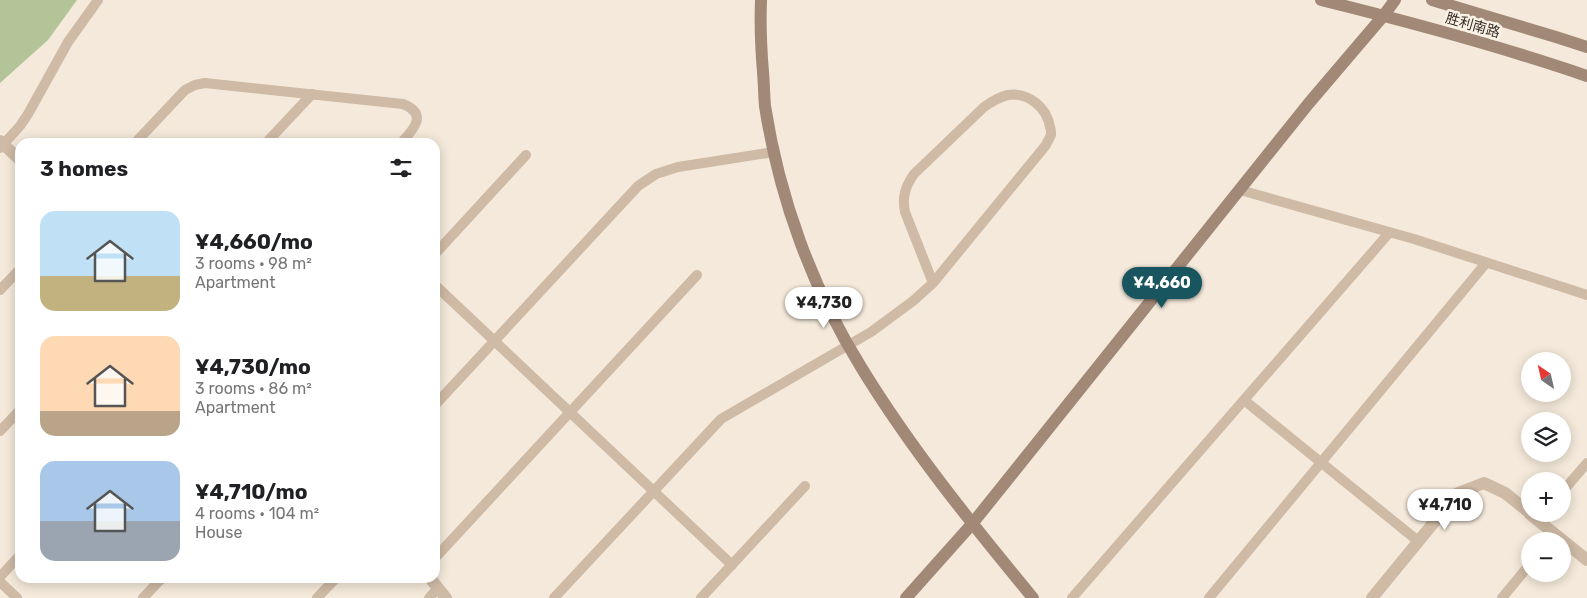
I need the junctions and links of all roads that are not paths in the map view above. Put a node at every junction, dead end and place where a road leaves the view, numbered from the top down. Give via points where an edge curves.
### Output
1 (98, 0) edge
2 (761, 0) edge
3 (1321, 0) edge
4 (1395, 0) edge
5 (1432, 0) edge
6 (1384, 15) junction
7 (1587, 47) edge
8 (1587, 76) edge
9 (312, 94) junction
10 (140, 138) edge
11 (271, 138) edge
12 (406, 138) edge
13 (1, 144) edge
14 (774, 152) junction
15 (526, 155) dead end
16 (15, 156) edge
17 (1240, 190) junction
18 (1389, 232) junction
19 (440, 249) edge
20 (1486, 263) junction
21 (15, 274) edge
22 (697, 275) dead end
23 (933, 283) junction
24 (0, 290) edge
25 (440, 290) edge
26 (1587, 295) edge
27 (494, 341) junction
28 (849, 345) junction
29 (440, 400) edge
30 (1244, 400) junction
31 (570, 412) junction
32 (15, 415) edge
33 (0, 431) edge
34 (1321, 462) junction
35 (1587, 463) edge
36 (1571, 482) edge
37 (805, 486) dead end
38 (653, 491) junction
39 (1521, 504) edge
40 (972, 524) junction
41 (1418, 541) junction
42 (1571, 550) edge
43 (440, 553) edge
44 (15, 560) edge
45 (1587, 560) edge
46 (732, 565) junction
47 (1521, 575) edge
48 (0, 577) edge
49 (0, 582) edge
50 (157, 583) edge
51 (331, 583) edge
52 (434, 583) edge
53 (442, 593) edge
54 (17, 598) edge
55 (143, 598) edge
56 (317, 598) edge
57 (429, 598) edge
58 (554, 598) edge
59 (701, 598) edge
60 (906, 598) edge
61 (1033, 598) edge
62 (1072, 598) edge
63 (1209, 598) edge
64 (1372, 598) edge
65 (1502, 598) edge

1 - 13 lane via 68,42 20,126
2 - 14 street via 765,105
3 - 6 street, 胜利南路
4 - 6 street
5 - 7 street, 胜利南路
6 - 8 street, 胜利南路
6 - 17 street
9 - 10 lane via 205,83 195,85 185,90
9 - 11 lane
9 - 12 lane via 411,107 417,122
13 - 16 street
14 - 27 lane via 678,167 656,174 638,186
14 - 28 street via 800,242
15 - 19 lane
17 - 18 lane
17 - 40 street
18 - 20 lane
18 - 30 lane
20 - 26 lane
20 - 34 lane
21 - 24 lane
22 - 31 lane
23 - 23 lane via 1046,145 1052,134 1049,121 1034,100 1010,95 996,99 908,183 903,202 905,212
23 - 28 lane via 893,317
25 - 27 lane
27 - 29 lane
27 - 31 lane
28 - 38 lane via 721,419
28 - 40 street via 897,423
30 - 34 lane
30 - 62 lane
31 - 38 lane
31 - 43 lane
32 - 33 lane
34 - 41 lane
34 - 63 lane
35 - 36 lane
37 - 46 lane
38 - 46 lane
38 - 58 lane
39 - 41 street via 1484,483 1458,493
40 - 60 street
40 - 61 street
41 - 64 street
42 - 45 street
44 - 48 lane
46 - 59 lane
47 - 65 lane
49 - 54 lane
50 - 55 lane
51 - 56 lane
52 - 53 street
53 - 57 lane

